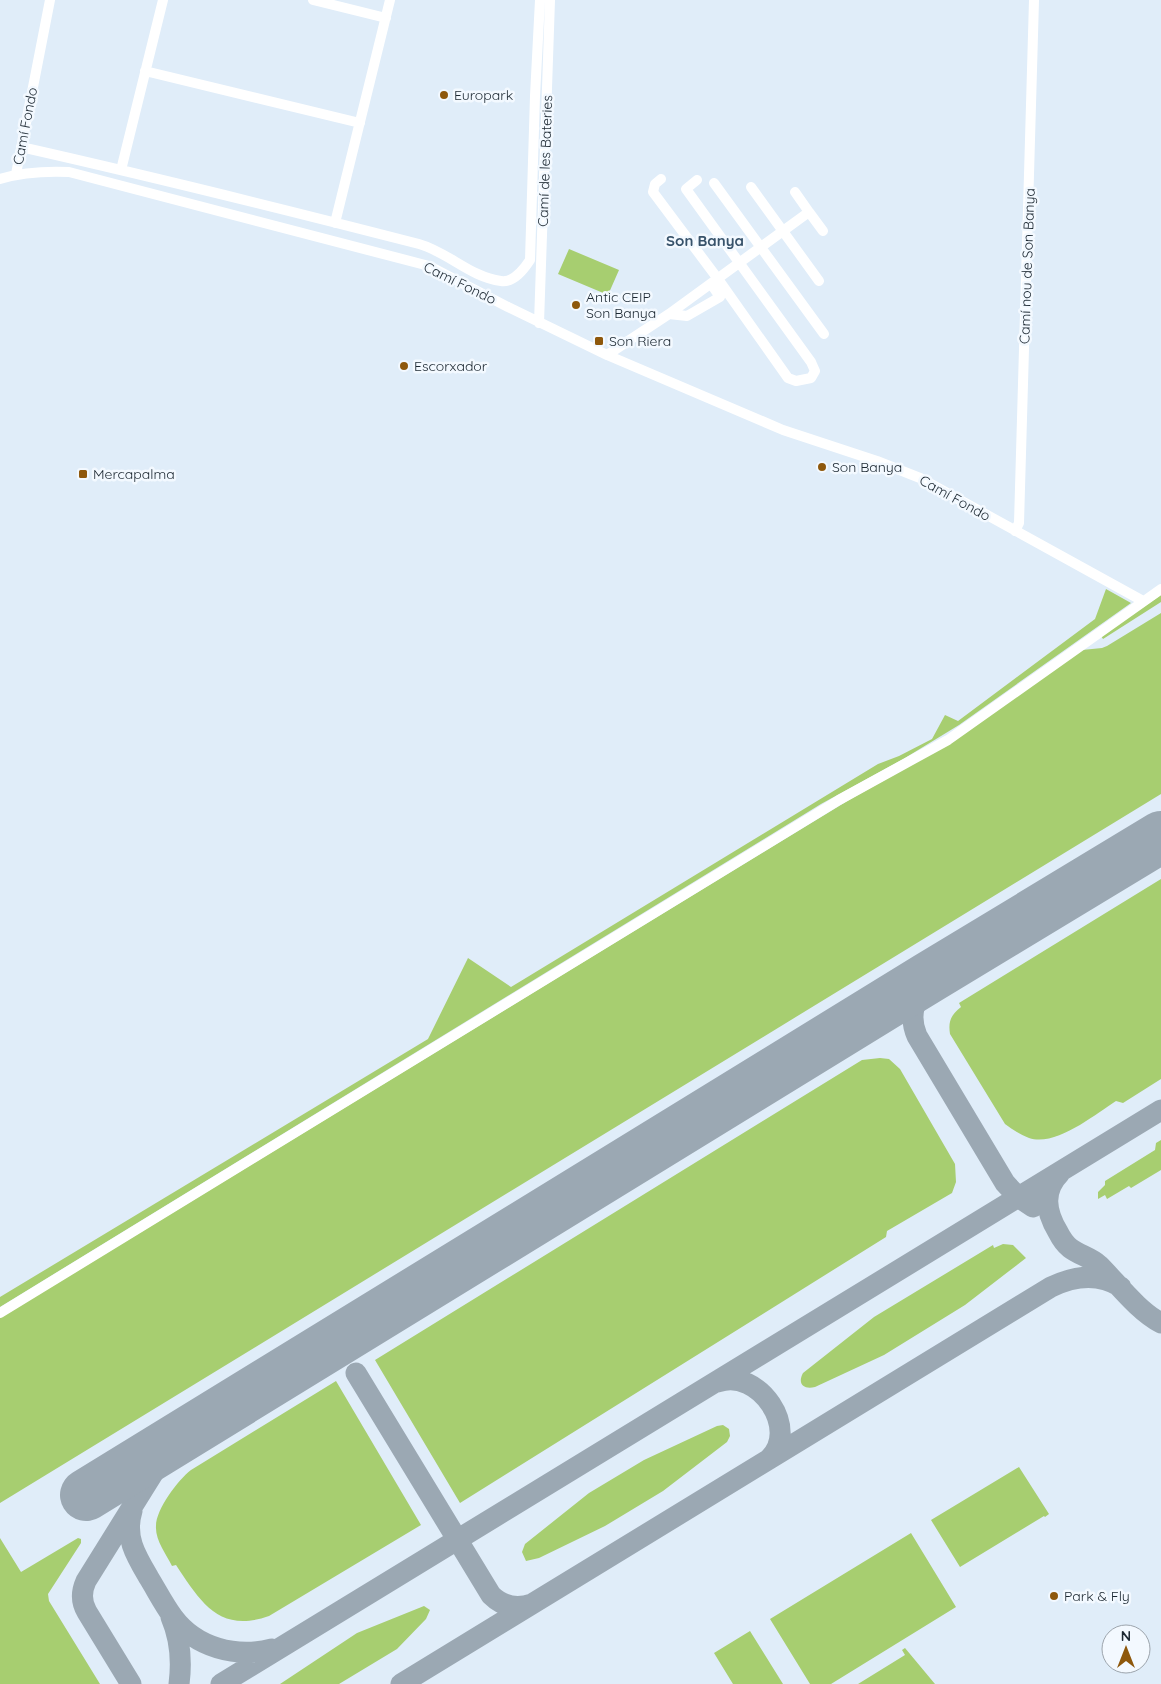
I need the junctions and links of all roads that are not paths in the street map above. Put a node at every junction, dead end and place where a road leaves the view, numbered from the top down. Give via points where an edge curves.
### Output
1 (50, 0) edge
2 (163, 0) edge
3 (313, 0) edge
4 (390, 0) edge
5 (540, 0) edge
6 (550, 0) edge
7 (1034, 0) edge
8 (386, 18) junction
9 (145, 71) junction
10 (360, 123) junction
11 (21, 146) junction
12 (121, 170) junction
13 (16, 174) junction
14 (0, 179) edge
15 (661, 179) dead end
16 (697, 180) dead end
17 (714, 183) dead end
18 (751, 187) dead end
19 (795, 192) dead end
20 (809, 212) junction
21 (335, 223) junction
22 (823, 231) dead end
23 (782, 232) junction
24 (760, 247) junction
25 (740, 263) junction
26 (714, 281) junction
27 (819, 281) dead end
28 (669, 314) junction
29 (540, 323) junction
30 (824, 334) dead end
31 (606, 355) junction
32 (1015, 531) junction
33 (1161, 589) edge
34 (1143, 601) junction
35 (0, 1313) edge

1 - 11 street, Camí Fondo
2 - 9 street
3 - 8 street
4 - 8 street
5 - 21 street via 530,260 520,274 504,282 485,278 424,246
6 - 29 street, Camí de les Bateries
7 - 32 street, Camí nou de Son Banya via 1019,523
8 - 10 street
9 - 10 street
9 - 12 street
10 - 21 street
11 - 12 street
11 - 13 street, Camí Fondo
12 - 21 street
13 - 14 street
13 - 29 street, Camí Fondo via 69,172 429,266
15 - 26 street via 653,192
16 - 25 street via 686,189
17 - 24 street
18 - 23 street
19 - 20 street
20 - 22 street
20 - 23 street
23 - 24 street
23 - 27 street
24 - 25 street
24 - 30 street
25 - 26 street
25 - 26 street via 811,362 815,371 811,378 796,381 788,378
26 - 28 street
26 - 28 street via 720,297 687,316
28 - 31 street
29 - 31 street, Camí Fondo
31 - 32 street, Camí Fondo via 783,430 920,478
32 - 34 street, Camí Fondo
33 - 34 street
34 - 35 street via 948,740 822,810

